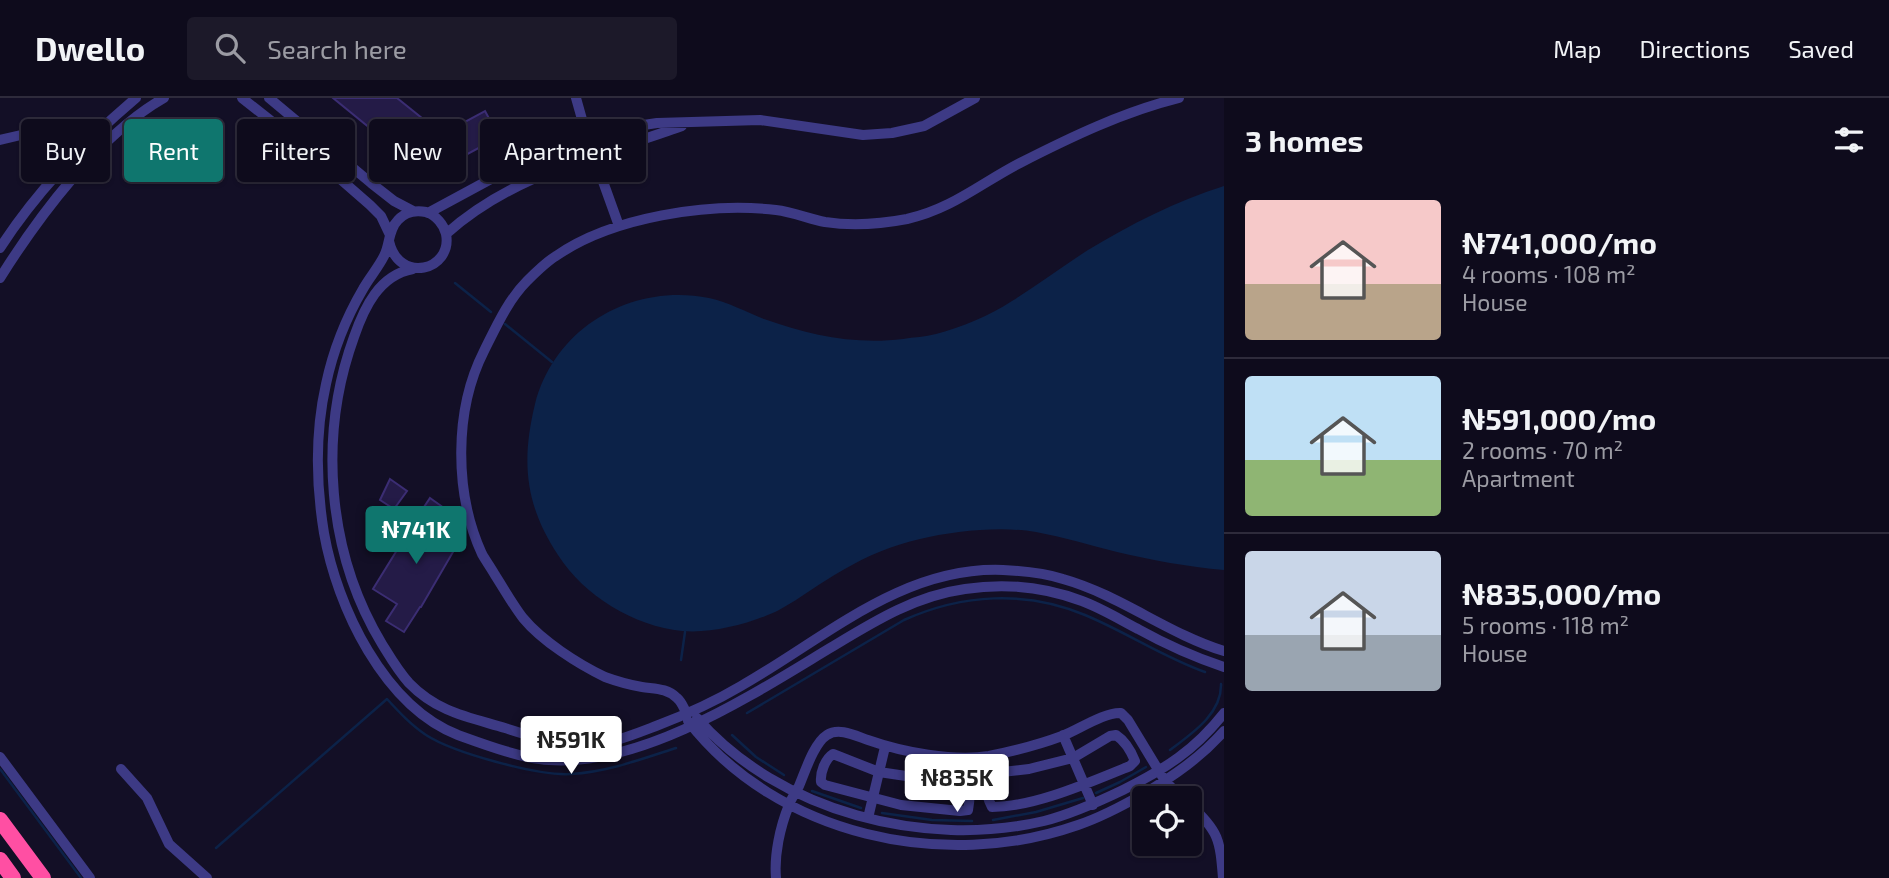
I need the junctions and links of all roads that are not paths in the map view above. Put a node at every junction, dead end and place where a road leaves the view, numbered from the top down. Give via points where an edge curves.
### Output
1 (135, 98) edge
2 (164, 98) edge
3 (242, 98) edge
4 (269, 98) edge
5 (576, 98) edge
6 (975, 98) edge
7 (1179, 98) edge
8 (582, 119) edge
9 (692, 123) junction
10 (646, 125) edge
11 (20, 135) dead end
12 (646, 138) edge
13 (0, 140) edge
14 (485, 182) edge
15 (527, 182) edge
16 (604, 182) edge
17 (413, 211) junction
18 (428, 213) junction
19 (619, 226) junction
20 (446, 234) junction
21 (390, 239) junction
22 (0, 248) edge
23 (414, 268) junction
24 (0, 278) edge
25 (1224, 651) edge
26 (1224, 667) edge
27 (1224, 713) edge
28 (688, 714) junction
29 (696, 723) junction
30 (1224, 730) edge
31 (1063, 735) junction
32 (885, 747) junction
33 (0, 757) edge
34 (1073, 758) junction
35 (121, 769) dead end
36 (879, 772) junction
37 (1162, 776) junction
38 (1083, 784) junction
39 (1171, 786) edge
40 (796, 793) junction
41 (873, 799) junction
42 (789, 803) junction
43 (1093, 805) junction
44 (1202, 816) edge
45 (868, 818) junction
46 (0, 820) edge
47 (0, 860) edge
48 (1223, 864) edge
49 (13, 878) edge
50 (43, 878) edge
51 (90, 878) edge
52 (207, 878) edge
53 (776, 878) edge
54 (1223, 878) edge

1 - 22 street via 67,162
2 - 24 street via 117,134 72,179
3 - 21 street via 370,205 381,216
4 - 17 street via 371,183
5 - 8 street
6 - 9 street via 924,126 882,134 760,120
7 - 19 street via 1091,128 959,200 906,219 870,224 826,222 744,208 654,217
9 - 10 street
9 - 12 street
11 - 13 street
14 - 18 street
15 - 20 street via 475,211
16 - 19 street
17 - 18 street
17 - 21 street via 396,222
18 - 20 street via 443,225
19 - 28 street via 555,256 525,283 500,319 473,371 462,421 462,480 482,554 524,619 580,664 608,678 666,690 679,699
20 - 23 street via 439,260
21 - 23 street via 397,259
21 - 29 street via 342,329 326,384 318,444 317,478 330,560 366,646 400,694 434,723 527,757 567,760 606,755
23 - 28 street via 400,271 384,283 362,313 344,368 335,418 333,484 342,545 352,582 379,639 408,682 435,704 459,716 540,739 586,746
25 - 28 street via 1063,579 1023,571 978,570 902,589
26 - 29 street via 1082,601 1024,587 980,587 927,597 893,611
27 - 37 street
28 - 29 street
29 - 40 street
29 - 42 street via 727,763
30 - 37 street via 1188,765
31 - 32 street via 985,757
31 - 34 street
31 - 37 street via 1113,712 1121,713
32 - 36 street
32 - 40 street via 845,733 827,735 815,750
33 - 51 street
34 - 38 street
34 - 38 street via 1116,734 1135,761
34 - 38 street via 987,776 988,801 992,807 1014,805
35 - 52 street via 147,798 169,844
36 - 41 street
36 - 41 street via 832,754 821,776 825,785
36 - 41 street via 962,775 969,783 970,802 968,810 960,811
37 - 39 street
37 - 42 street via 1125,804 1077,826 975,845 888,840 845,829
37 - 43 street
38 - 43 street
40 - 42 street
40 - 45 street
41 - 45 street
42 - 53 street via 774,859
43 - 45 street via 1044,821 1002,828 943,830
44 - 48 street via 1216,833
46 - 50 highway
47 - 49 highway
48 - 54 street

